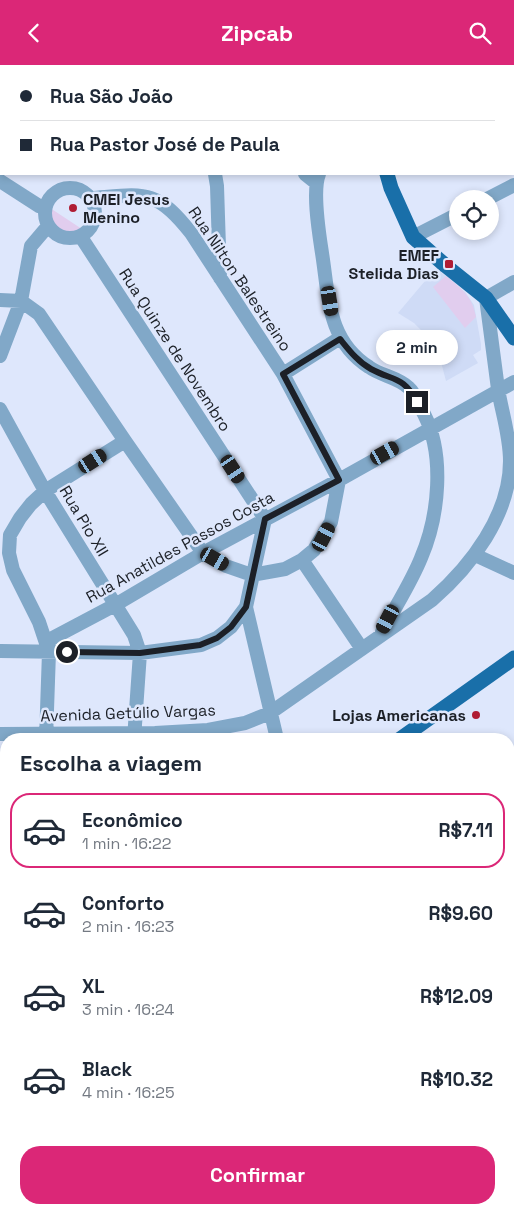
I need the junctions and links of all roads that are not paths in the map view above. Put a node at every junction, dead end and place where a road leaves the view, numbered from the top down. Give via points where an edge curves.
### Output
1 (215, 175) edge
2 (387, 175) edge
3 (313, 177) edge
4 (0, 181) edge
5 (514, 185) edge
6 (499, 193) edge
7 (91, 198) junction
8 (45, 208) junction
9 (449, 219) edge
10 (48, 226) junction
11 (81, 237) junction
12 (413, 237) junction
13 (220, 278) junction
14 (514, 282) edge
15 (486, 298) junction
16 (0, 300) edge
17 (21, 301) junction
18 (514, 338) edge
19 (340, 339) junction
20 (0, 356) edge
21 (283, 374) junction
22 (514, 382) edge
23 (498, 391) junction
24 (0, 409) edge
25 (430, 427) junction
26 (124, 441) junction
27 (339, 480) junction
28 (45, 491) junction
29 (265, 519) junction
30 (204, 553) junction
31 (475, 555) junction
32 (302, 560) junction
33 (514, 573) edge
34 (252, 575) junction
35 (115, 605) junction
36 (246, 607) junction
37 (380, 634) junction
38 (46, 648) junction
39 (362, 649) junction
40 (0, 651) edge
41 (140, 653) junction
42 (514, 658) edge
43 (270, 713) junction
44 (43, 733) edge
45 (134, 733) edge
46 (171, 733) edge
47 (275, 733) edge
48 (408, 733) edge

1 - 13 street
2 - 12 main road
3 - 19 street via 332,317
4 - 8 street
5 - 6 street
7 - 8 street via 77,188 65,188 51,195
7 - 11 street via 95,219
7 - 13 street, Rua Nilton Balestreino via 148,196 160,201 191,233
8 - 10 street
9 - 12 street
10 - 11 street via 62,237
10 - 17 street via 31,246
11 - 29 street, Rua Quinze de Novembro
12 - 15 main road
13 - 21 street, Rua Nilton Balestreino
14 - 15 street
15 - 18 main road
15 - 23 street
16 - 17 street
17 - 20 street
17 - 26 street via 39,314
19 - 21 street
19 - 25 street via 352,355 370,369 401,381 411,389
21 - 27 street, Rua Nilton Balestreino
22 - 23 street, Rua Anatildes Passos Costa
23 - 25 street, Rua Anatildes Passos Costa
23 - 31 street via 508,432 510,462 506,492 494,523
24 - 28 street, Rua Pio XII
25 - 27 street, Rua Anatildes Passos Costa
25 - 37 street via 436,450 434,514 422,558
26 - 28 street
26 - 30 street
27 - 29 street, Rua Anatildes Passos Costa
27 - 32 street via 331,522 314,550
28 - 35 street, Rua Pio XII
28 - 38 street via 20,518 10,535 8,553 39,622
29 - 30 street, Rua Anatildes Passos Costa
29 - 34 street
30 - 34 street via 226,566
30 - 35 street, Rua Anatildes Passos Costa
31 - 33 street
31 - 37 street via 453,582 432,600
32 - 34 street via 285,569
32 - 39 street
34 - 36 street
35 - 38 street, Rua Anatildes Passos Costa
35 - 41 street, Rua Pio XII via 134,635
36 - 41 street via 231,627 217,638 200,645
36 - 43 street
37 - 39 street, Avenida Getúlio Vargas
38 - 40 street
38 - 41 street
38 - 44 street
39 - 43 street, Avenida Getúlio Vargas
41 - 45 street, Rua Pio XII
42 - 48 main road
43 - 46 street, Avenida Getúlio Vargas via 245,723
43 - 47 street

